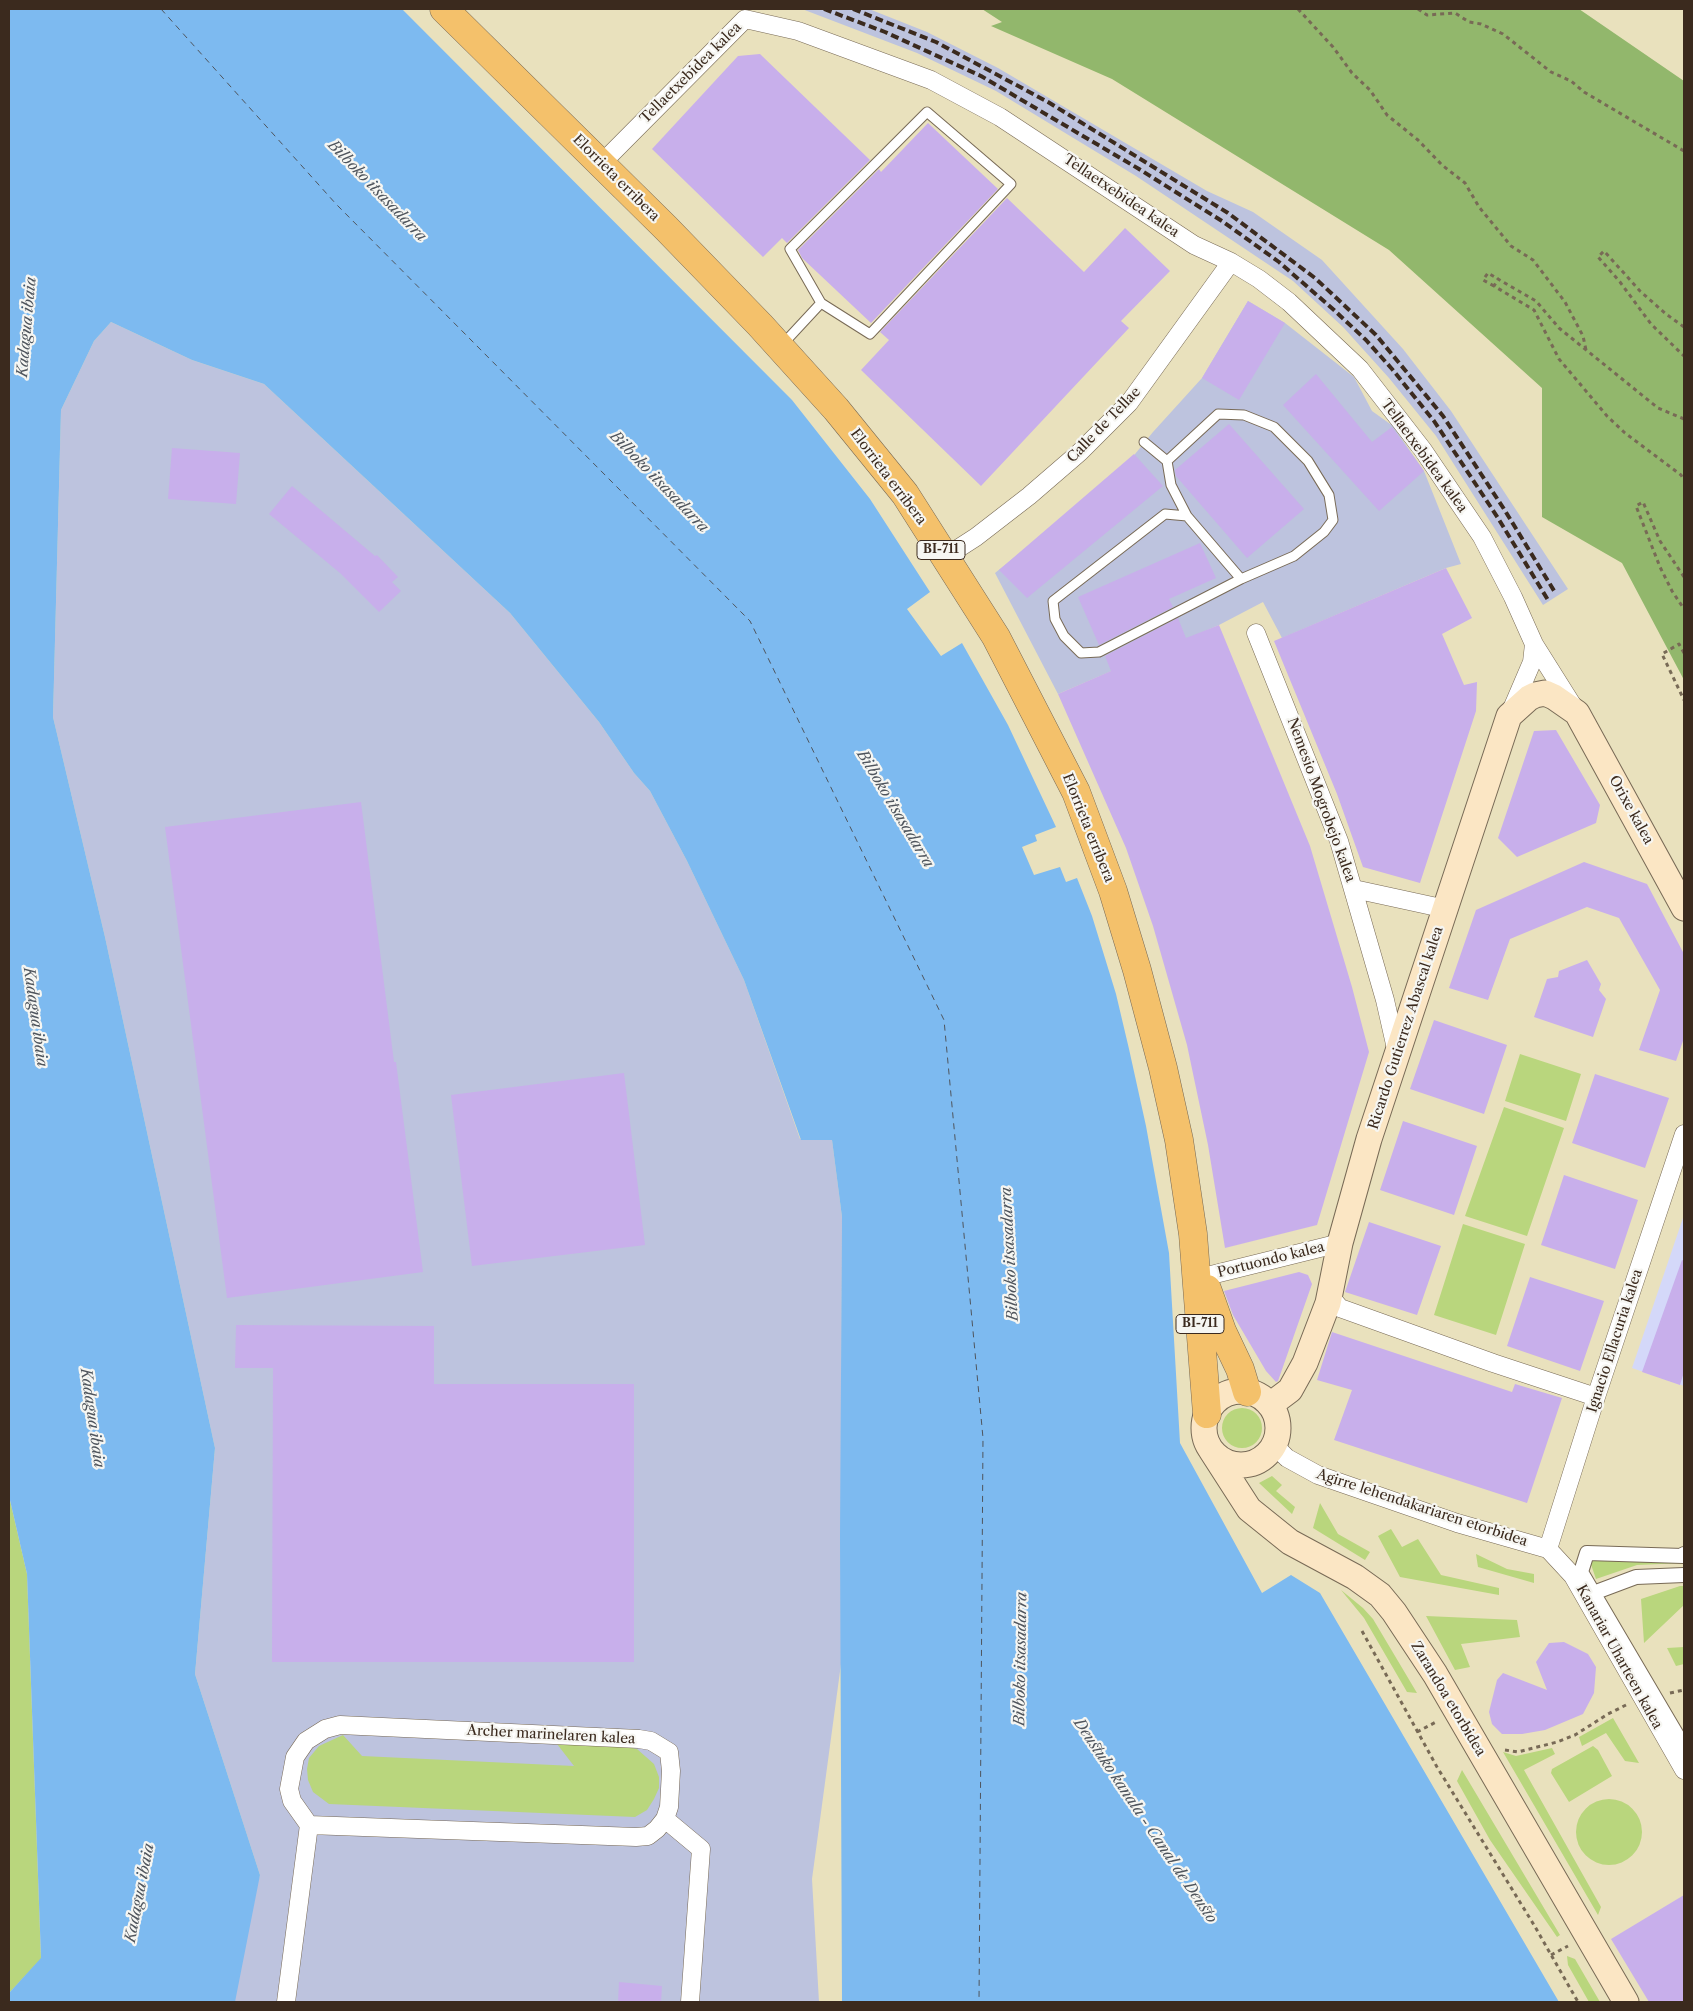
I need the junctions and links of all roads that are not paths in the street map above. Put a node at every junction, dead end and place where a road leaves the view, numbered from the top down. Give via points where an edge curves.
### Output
1 (444, 9) edge
2 (601, 164) junction
3 (1231, 262) junction
4 (821, 304) junction
5 (780, 347) junction
6 (1144, 442) dead end
7 (1167, 461) junction
8 (1187, 516) junction
9 (945, 557) junction
10 (1241, 579) junction
11 (1256, 633) dead end
12 (1534, 644) junction
13 (1577, 712) junction
14 (1509, 716) junction
15 (1354, 889) junction
16 (1684, 908) edge
17 (1446, 909) junction
18 (1385, 1000) junction
19 (1415, 1000) junction
20 (1398, 1056) junction
21 (1684, 1134) edge
22 (1193, 1234) junction
23 (1340, 1243) junction
24 (1203, 1277) junction
25 (1330, 1295) junction
26 (1247, 1392) junction
27 (1596, 1398) junction
28 (1270, 1405) junction
29 (1207, 1414) junction
30 (1274, 1445) junction
31 (1211, 1450) junction
32 (1548, 1549) junction
33 (1684, 1554) edge
34 (1684, 1575) edge
35 (1596, 1592) dead end
36 (1684, 1748) edge
37 (1684, 1770) edge
38 (665, 1819) junction
39 (309, 1824) junction
40 (286, 2002) edge
41 (690, 2002) edge
42 (1626, 2002) edge

1 - 2 main road, Elorrieta erribera / BI-711
2 - 3 street, Tellaetxebidea kalea via 745,19 798,31 931,80 1008,122 1194,244
2 - 5 main road, Elorrieta erribera / BI-711
3 - 9 street, Calle de Tellae via 1129,403 1080,452 1029,496
3 - 12 street, Tellaetxebidea kalea via 1289,302 1360,369 1376,389 1424,450 1482,537
4 - 4 lane via 870,334 1011,184 927,112 790,249
4 - 5 lane
5 - 9 main road, Elorrieta erribera / BI-711 via 836,409 904,494
6 - 7 lane
7 - 8 lane via 1171,485
7 - 10 lane via 1218,414 1244,415 1274,427 1308,461 1329,495 1333,520 1324,532 1294,556
8 - 10 lane
8 - 10 lane via 1166,514 1053,601 1055,619 1064,636 1081,653 1098,652
9 - 22 main road, Elorrieta erribera / BI-711 via 996,638 1076,792 1113,891 1163,1068 1179,1140
11 - 15 street, Nemesio Mogrobejo kalea via 1339,841
12 - 13 street, Orixe kalea
12 - 14 street, Ricardo Gutierrez Abascal kalea via 1532,662
13 - 14 main road via 1545,693 1529,698
13 - 16 main road, Orixe kalea
14 - 17 main road, Ricardo Gutierrez Abascal kalea
15 - 17 street
15 - 18 street, Nemesio Mogrobejo kalea
17 - 19 main road, Ricardo Gutierrez Abascal kalea
18 - 19 street via 1400,1008
18 - 20 street, Nemesio Mogrobejo kalea
19 - 20 main road, Ricardo Gutierrez Abascal kalea
20 - 23 main road, Ricardo Gutierrez Abascal kalea via 1369,1139
21 - 27 street, Ignacio Ellacuria kalea
22 - 24 main road, BI-711
22 - 29 main road, BI-711
23 - 24 street, Portuondo kalea
23 - 25 main road, Ricardo Gutierrez Abascal kalea
24 - 26 main road, BI-711
25 - 27 street via 1340,1308
25 - 28 main road, Ricardo Gutierrez Abascal kalea via 1305,1364 1290,1390
26 - 28 main road via 1256,1394
26 - 29 main road via 1223,1396
27 - 32 street, Ignacio Ellacuria kalea
28 - 30 main road via 1278,1425
29 - 31 main road via 1204,1426
30 - 31 main road via 1267,1455 1244,1465 1220,1459
30 - 32 street, Agirre lehendakariaren etorbidea via 1287,1458 1318,1475 1457,1523
31 - 42 main road, Zarandoa etorbidea via 1249,1509 1290,1542 1355,1577 1380,1595 1408,1632
32 - 37 street, Kanariar Uharteen kalea via 1573,1576
33 - 36 street via 1586,1553 1580,1572
34 - 35 street via 1636,1577
38 - 39 street via 648,1836 636,1837
38 - 39 street, Archer marinelaren kalea via 672,1771 669,1752 651,1741 340,1725 325,1729 306,1741 295,1757 289,1789 292,1801
38 - 41 street via 702,1849
39 - 40 street

